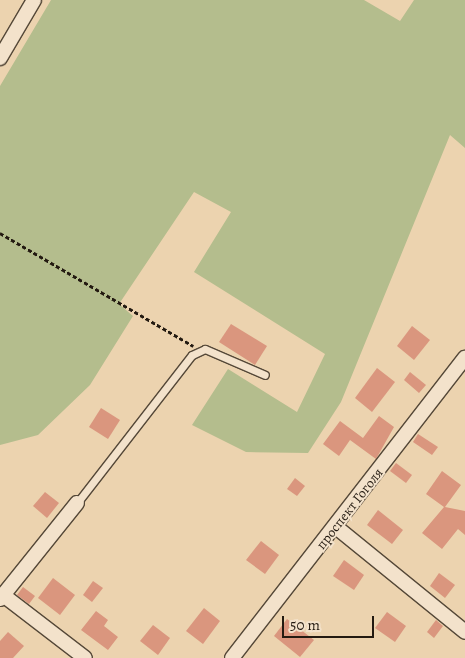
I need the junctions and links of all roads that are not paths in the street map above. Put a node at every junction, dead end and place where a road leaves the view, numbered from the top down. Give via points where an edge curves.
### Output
1 (34, 0) edge
2 (0, 58) edge
3 (465, 358) edge
4 (265, 375) dead end
5 (77, 503) joint
6 (336, 527) junction
7 (2, 597) edge
8 (465, 632) edge
9 (85, 658) edge
10 (232, 658) edge

1 - 2 street
3 - 6 street, проспект Гоголя
4 - 5 lane via 201,351 192,355
5 - 7 street
6 - 8 street
6 - 10 street, проспект Гоголя
7 - 9 street

